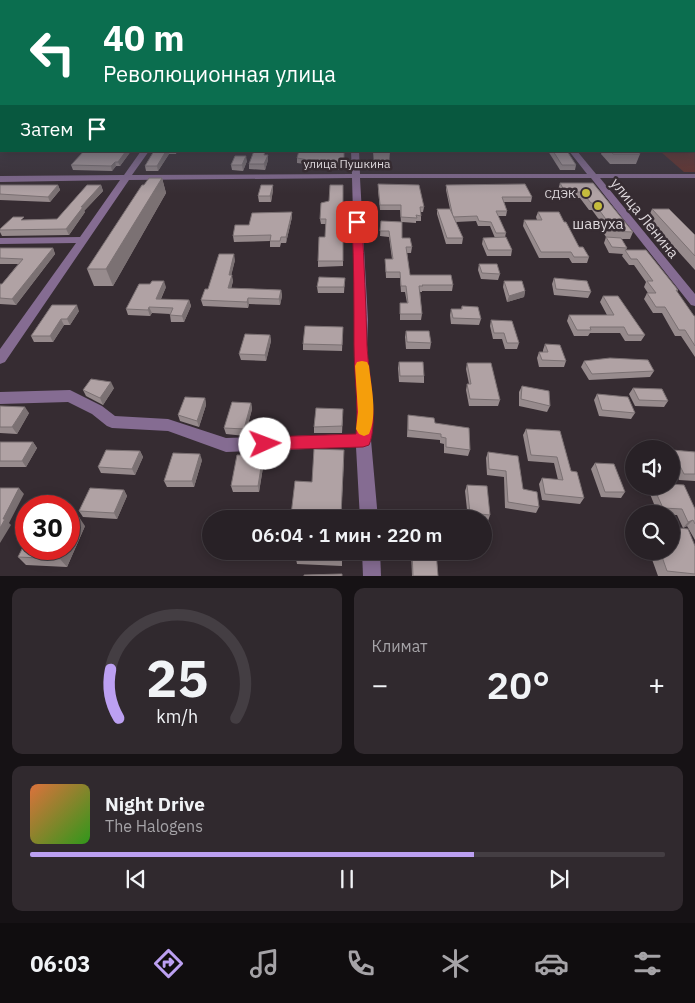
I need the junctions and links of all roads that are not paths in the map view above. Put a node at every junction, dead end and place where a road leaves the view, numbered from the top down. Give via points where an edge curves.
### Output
1 (144, 152) edge
2 (355, 152) edge
3 (574, 152) edge
4 (356, 176) junction
5 (593, 176) junction
6 (695, 176) edge
7 (127, 177) junction
8 (0, 179) edge
9 (81, 240) junction
10 (0, 241) edge
11 (695, 302) edge
12 (0, 359) edge
13 (0, 398) edge
14 (363, 440) junction
15 (369, 510) edge
16 (371, 560) edge
17 (372, 576) edge

1 - 7 street
2 - 4 street
3 - 5 street, улица Ленина
4 - 5 street, улица Пушкина
4 - 7 street, улица Пушкина
4 - 14 street via 365,412
5 - 6 street, улица Пушкина
5 - 11 street, улица Ленина
7 - 8 street, улица Пушкина
7 - 9 street
9 - 10 street
9 - 12 street
13 - 14 street via 70,396 112,422 168,425 226,445
14 - 15 street
16 - 17 street

